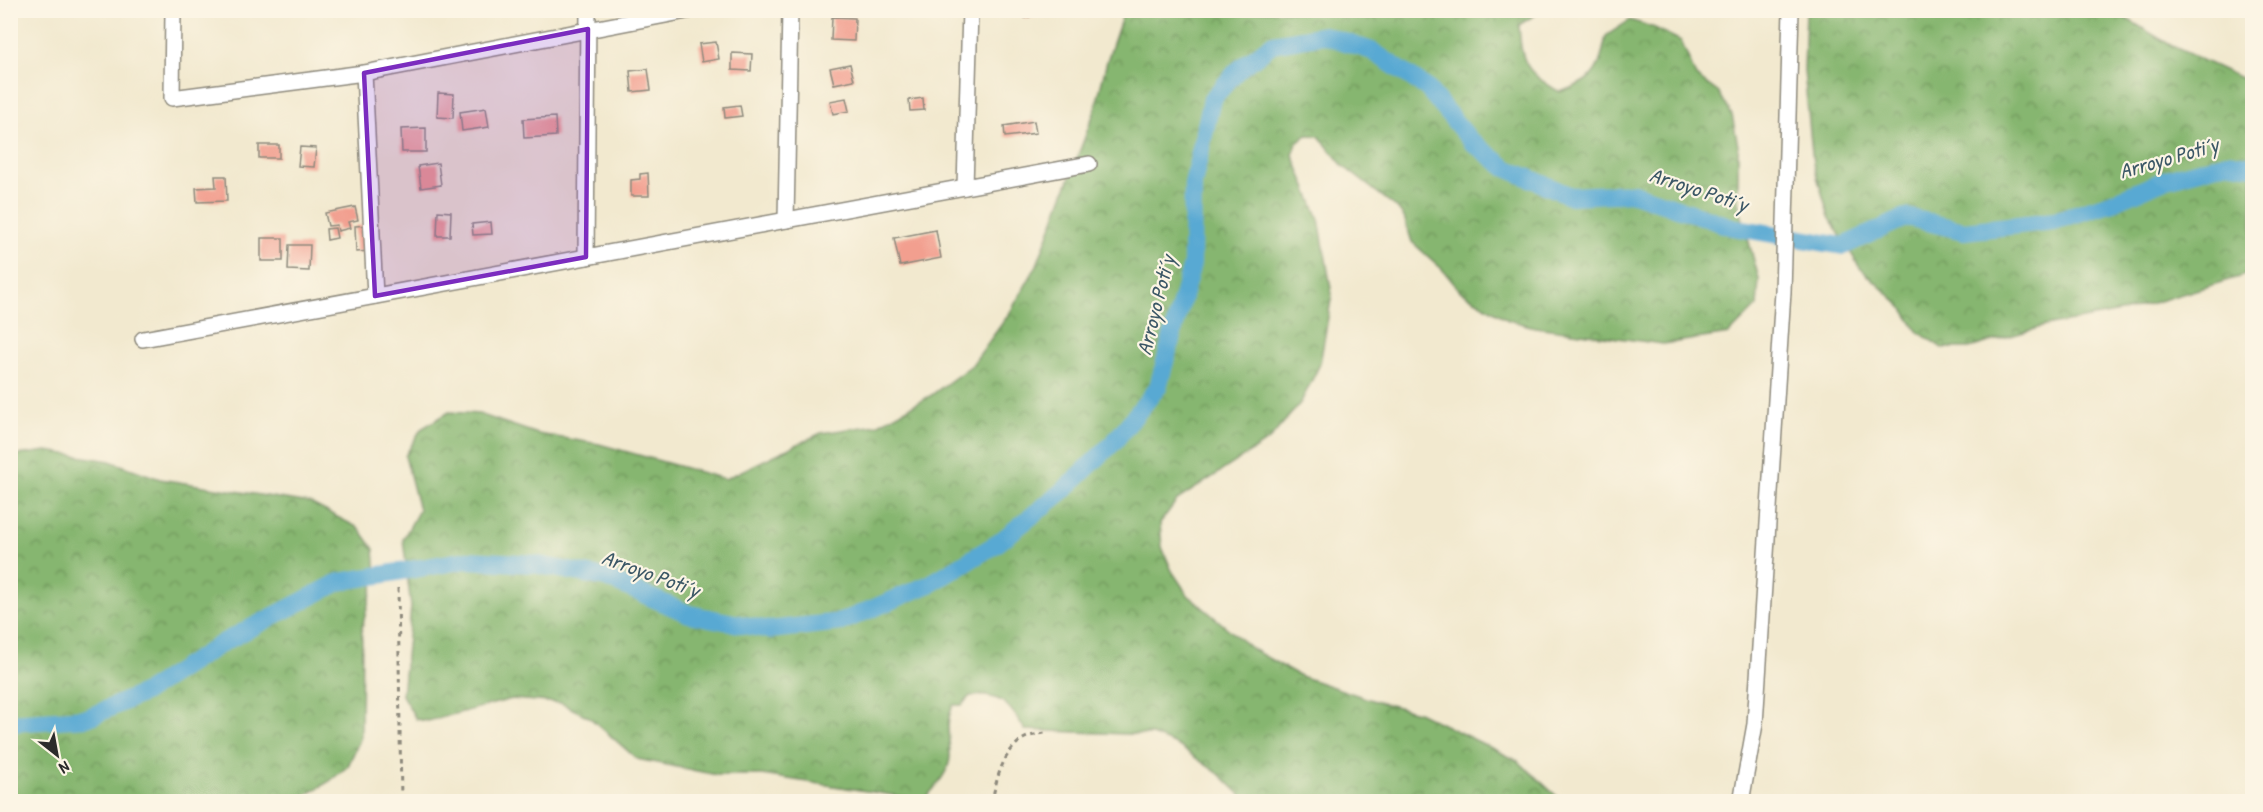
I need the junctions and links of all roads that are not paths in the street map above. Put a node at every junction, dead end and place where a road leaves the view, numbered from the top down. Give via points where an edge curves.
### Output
1 (173, 10) edge
2 (588, 10) edge
3 (692, 10) edge
4 (790, 10) edge
5 (970, 10) edge
6 (1791, 10) edge
7 (588, 29) junction
8 (364, 73) junction
9 (1089, 164) dead end
10 (965, 187) junction
11 (786, 220) junction
12 (586, 257) junction
13 (375, 296) junction
14 (143, 339) dead end
15 (1742, 801) edge

1 - 8 street via 172,98
2 - 7 street
3 - 7 street
4 - 11 street
5 - 10 street
6 - 15 street via 1784,274 1755,724
7 - 8 street
7 - 12 street
8 - 13 street
9 - 10 street
10 - 11 street
11 - 12 street
12 - 13 street
13 - 14 street

